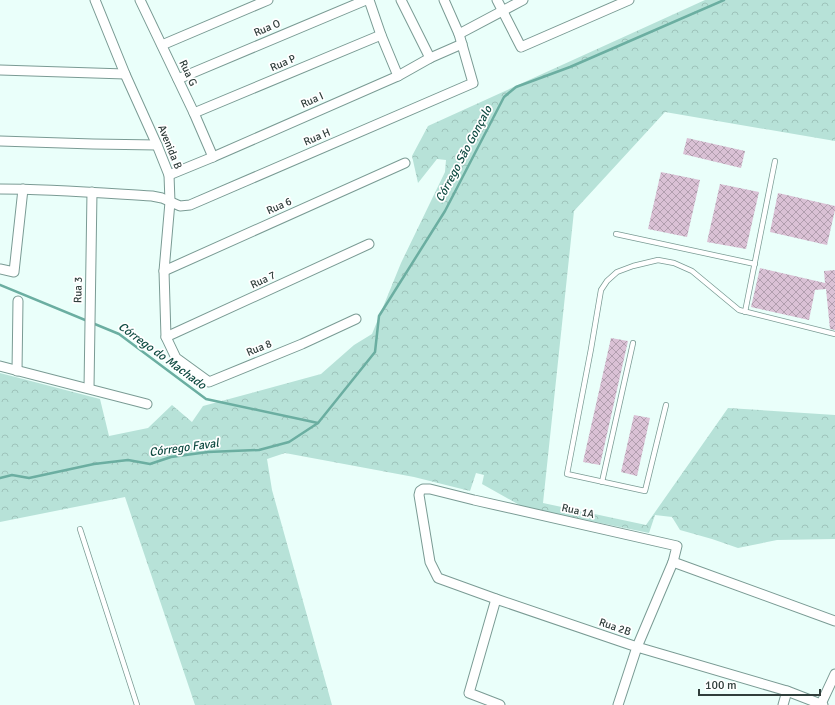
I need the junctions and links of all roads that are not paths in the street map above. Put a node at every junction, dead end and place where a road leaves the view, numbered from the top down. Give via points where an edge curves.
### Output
1 (96, 0) edge
2 (140, 0) edge
3 (268, 0) edge
4 (366, 0) edge
5 (369, 0) edge
6 (401, 0) edge
7 (444, 0) edge
8 (497, 0) edge
9 (523, 0) edge
10 (629, 0) edge
11 (502, 11) junction
12 (458, 34) junction
13 (381, 35) junction
14 (462, 44) junction
15 (162, 45) junction
16 (430, 58) junction
17 (0, 70) edge
18 (125, 74) junction
19 (398, 76) junction
20 (178, 79) junction
21 (194, 113) junction
22 (0, 142) edge
23 (157, 145) junction
24 (213, 157) junction
25 (774, 160) dead end
26 (404, 163) dead end
27 (169, 175) junction
28 (23, 189) junction
29 (0, 190) edge
30 (92, 192) junction
31 (170, 202) junction
32 (616, 234) dead end
33 (370, 244) dead end
34 (755, 264) junction
35 (0, 269) edge
36 (164, 270) junction
37 (18, 301) dead end
38 (745, 312) junction
39 (356, 319) dead end
40 (835, 334) edge
41 (166, 337) junction
42 (633, 343) dead end
43 (176, 358) joint
44 (0, 366) edge
45 (17, 371) junction
46 (89, 388) junction
47 (147, 404) dead end
48 (666, 405) dead end
49 (602, 482) junction
50 (80, 529) dead end
51 (672, 562) junction
52 (438, 578) joint
53 (496, 599) junction
54 (835, 621) edge
55 (636, 647) junction
56 (835, 674) edge
57 (787, 691) junction
58 (137, 705) edge
59 (500, 705) edge
60 (618, 705) edge
61 (783, 705) edge
62 (822, 705) edge

1 - 18 street, Avenida B
2 - 15 street, Rua G
3 - 15 street
4 - 20 street, Rua O
5 - 13 street
6 - 16 street
7 - 12 street
8 - 11 street
9 - 11 street
10 - 11 street via 521,47
11 - 12 street
12 - 14 street
13 - 19 street
13 - 21 street, Rua P
14 - 16 street, Rua I
14 - 31 street, Rua H via 473,83 190,205 180,206
15 - 20 street, Rua G
16 - 19 street, Rua I
17 - 18 street
18 - 23 street, Avenida B
19 - 24 street, Rua I
20 - 21 street, Rua G
21 - 24 street, Rua G
22 - 23 street
23 - 27 street, Avenida B
24 - 27 street, Rua I
25 - 34 lane
26 - 36 street, Rua 6
27 - 31 street, Avenida B
28 - 29 street, Rua H
28 - 30 street, Rua H
28 - 35 street via 14,272
30 - 31 street, Rua H via 152,196
30 - 46 street, Rua 3
31 - 36 street, Avenida B
32 - 34 lane
33 - 41 street, Rua 7
34 - 38 lane
36 - 41 street, Avenida B
37 - 45 street
38 - 40 lane
38 - 49 lane via 739,310 692,271 674,263 658,260 633,266 617,272 607,281 601,290 567,474
39 - 43 street, Rua 8 via 210,382
41 - 43 street, Avenida B
42 - 49 lane
44 - 45 street
45 - 46 street
46 - 47 street
48 - 49 lane via 645,491
50 - 58 lane
51 - 52 street, Rua 1A via 677,546 424,489 419,495 430,562
51 - 54 street
51 - 55 street
52 - 53 street, Rua 2B
53 - 55 street, Rua 2B
53 - 59 street via 468,693
55 - 57 street, Rua 2B
55 - 60 street
56 - 62 street
57 - 61 street
57 - 62 street, Rua 2B

